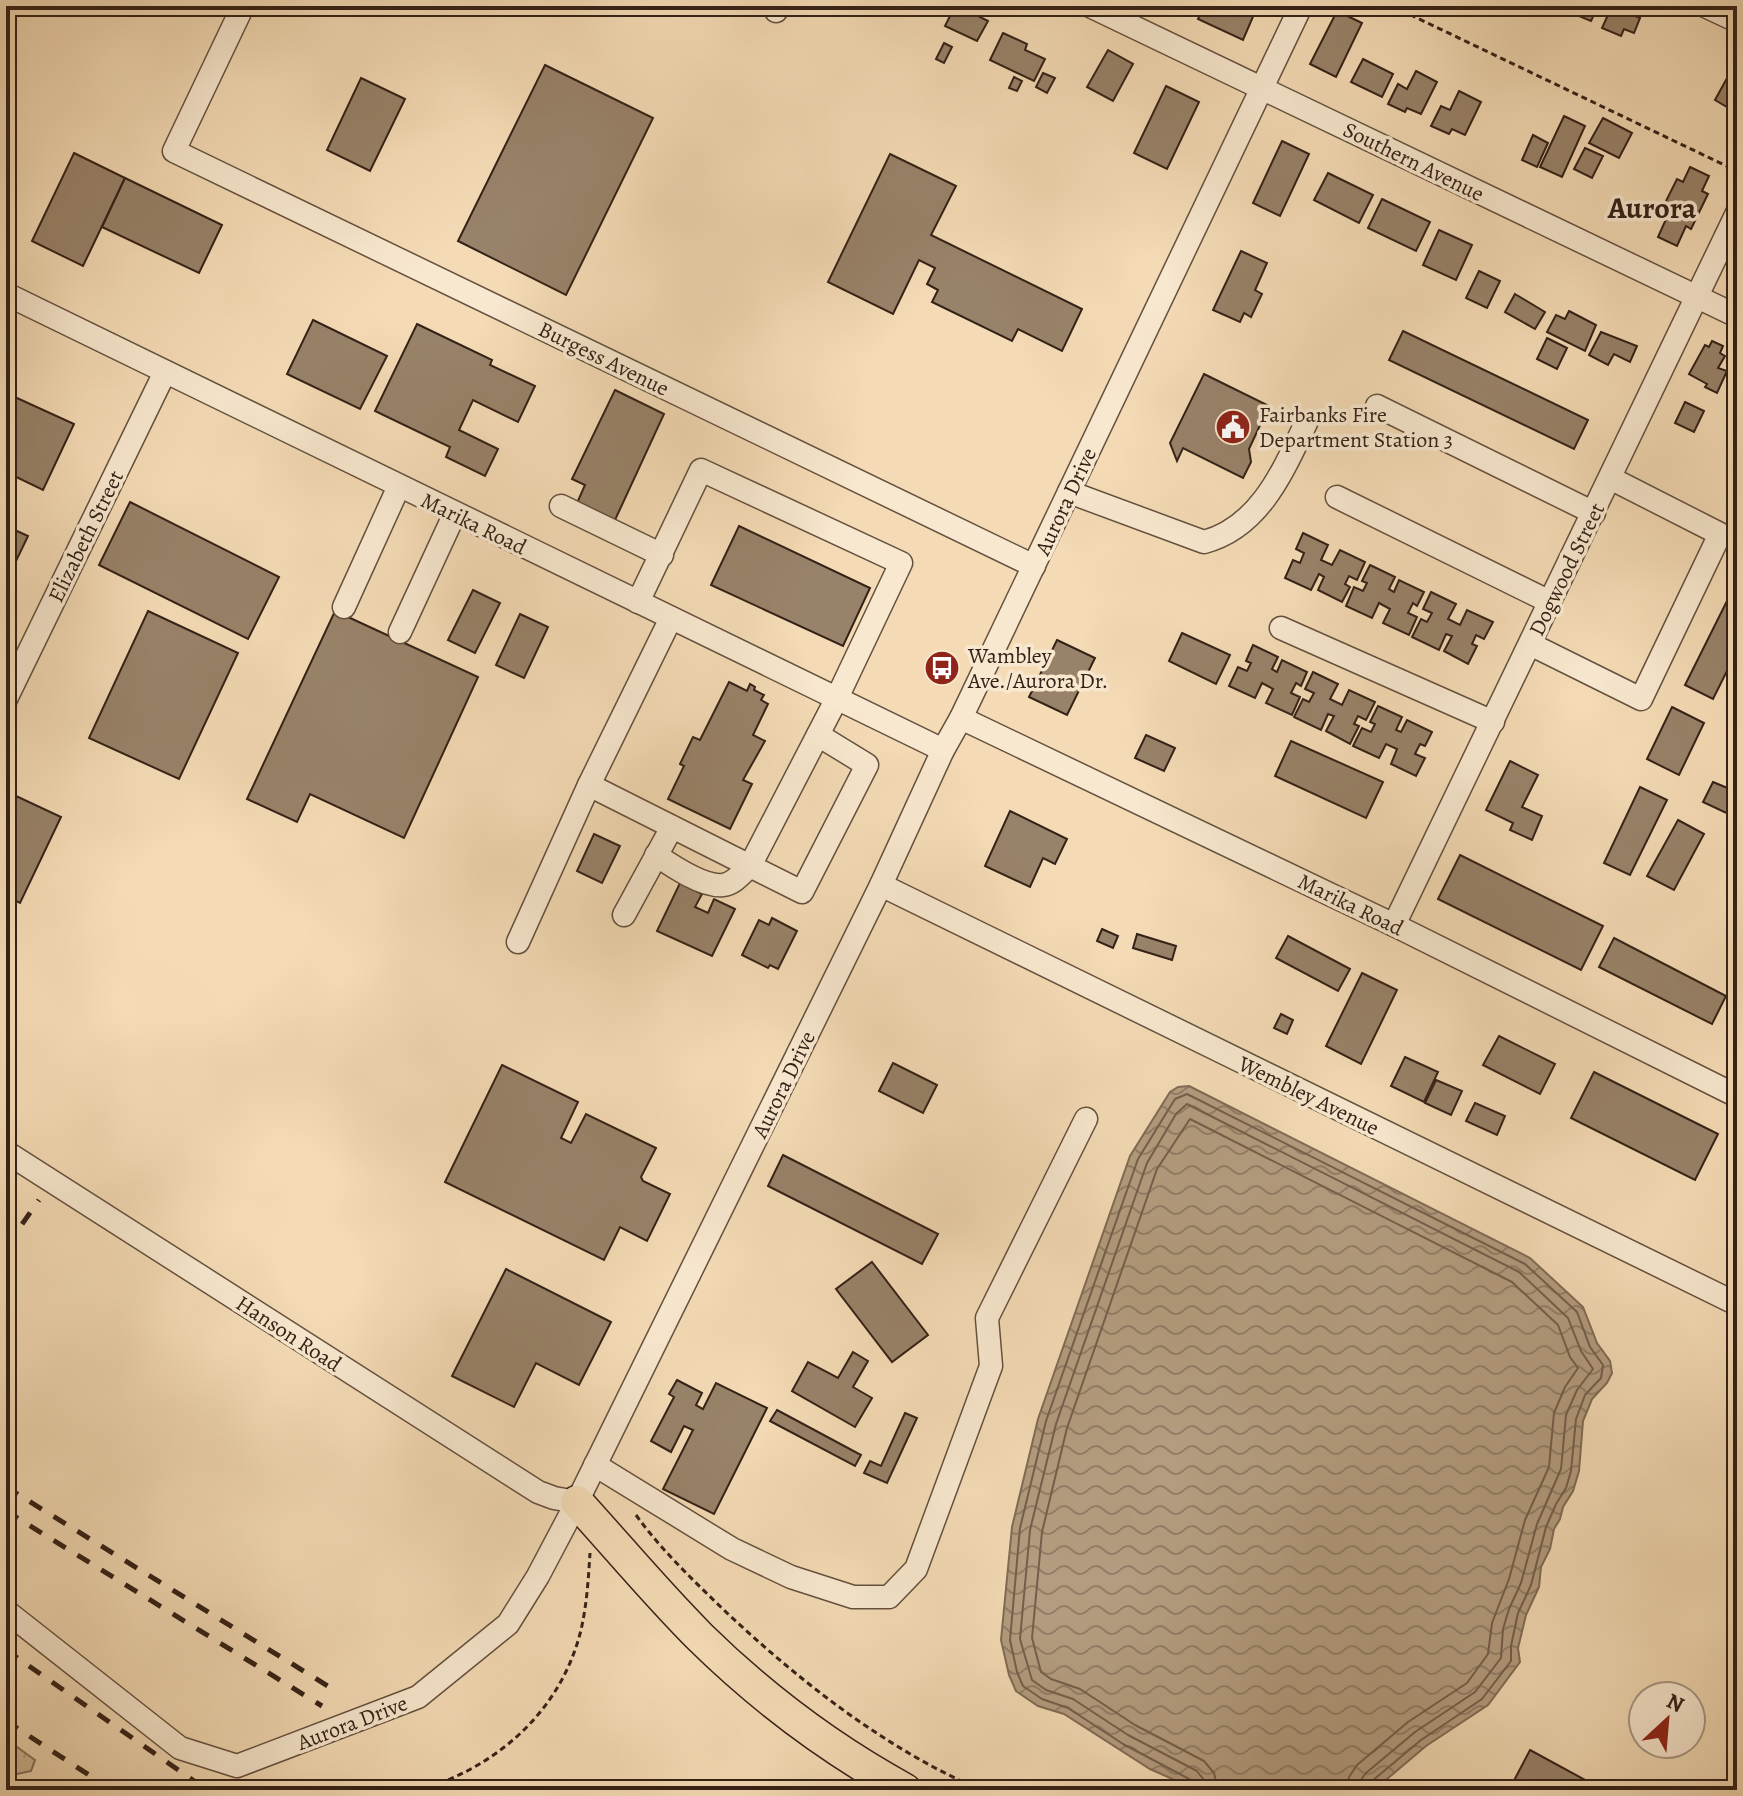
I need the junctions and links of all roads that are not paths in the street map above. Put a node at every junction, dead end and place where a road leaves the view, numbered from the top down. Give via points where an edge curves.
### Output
1 (243, 6) edge
2 (1090, 6) edge
3 (1301, 6) edge
4 (1705, 6) edge
5 (1737, 21) edge
6 (1260, 88) junction
7 (1737, 213) edge
8 (6, 294) edge
9 (1698, 297) junction
10 (1737, 316) edge
11 (165, 372) junction
12 (1377, 406) dead end
13 (1306, 423) dead end
14 (1610, 478) junction
15 (399, 486) junction
16 (1069, 492) junction
17 (1337, 497) dead end
18 (561, 506) dead end
19 (455, 513) junction
20 (1594, 513) junction
21 (662, 555) junction
22 (1034, 566) junction
23 (638, 602) junction
24 (1550, 602) junction
25 (344, 607) dead end
26 (671, 618) junction
27 (1281, 628) dead end
28 (400, 632) dead end
29 (1530, 644) junction
30 (837, 698) junction
31 (6, 699) edge
32 (961, 718) junction
33 (1493, 722) junction
34 (818, 735) junction
35 (943, 750) junction
36 (589, 785) junction
37 (672, 827) junction
38 (656, 855) junction
39 (750, 866) junction
40 (881, 885) junction
41 (624, 915) dead end
42 (1394, 925) junction
43 (518, 942) dead end
44 (1737, 1096) edge
45 (1086, 1119) dead end
46 (6, 1152) edge
47 (1737, 1304) edge
48 (595, 1465) junction
49 (577, 1502) junction
50 (6, 1611) edge
51 (905, 1790) edge

1 - 22 street, Burgess Avenue via 174,151
2 - 6 street, Southern Avenue
3 - 6 street, Aurora Drive
4 - 5 street
6 - 9 street, Southern Avenue
6 - 16 street, Aurora Drive
7 - 9 street, Dogwood Street
8 - 11 street, Marika Road
9 - 10 street, Southern Avenue
9 - 14 street, Dogwood Street
11 - 15 street, Marika Road
11 - 31 street, Elizabeth Street
12 - 20 street
13 - 16 street via 1269,492 1251,516 1223,537 1204,542
14 - 20 street, Dogwood Street
14 - 29 street via 1720,534 1641,699
15 - 19 street, Marika Road
15 - 25 street
16 - 22 street, Aurora Drive
17 - 24 street
18 - 21 street
19 - 23 street, Marika Road
19 - 28 street
20 - 24 street, Dogwood Street
21 - 23 street
21 - 30 street via 701,470 901,563
22 - 32 street, Aurora Drive
23 - 26 street, Marika Road
24 - 29 street, Dogwood Street
26 - 30 street, Marika Road
26 - 36 street
27 - 33 street
29 - 33 street, Dogwood Street
30 - 34 street
30 - 35 street, Marika Road
32 - 35 street, Aurora Drive
32 - 42 street, Marika Road
33 - 42 street, Dogwood Street
34 - 39 street
34 - 39 street via 867,765 802,892
35 - 40 street, Aurora Drive
36 - 37 street
36 - 43 street
37 - 38 street
37 - 39 street
38 - 39 street via 685,874 720,886
38 - 41 street
40 - 47 street, Wembley Avenue
40 - 48 street, Aurora Drive
42 - 44 street, Marika Road
45 - 48 street via 987,1318 991,1366 986,1381 916,1569 889,1597 853,1597 791,1577 732,1549
46 - 49 street, Hanson Road via 538,1492
48 - 49 street, Aurora Drive
49 - 50 street, Aurora Drive via 508,1624 418,1697 237,1766 180,1748
49 - 51 highway via 701,1638 769,1699

